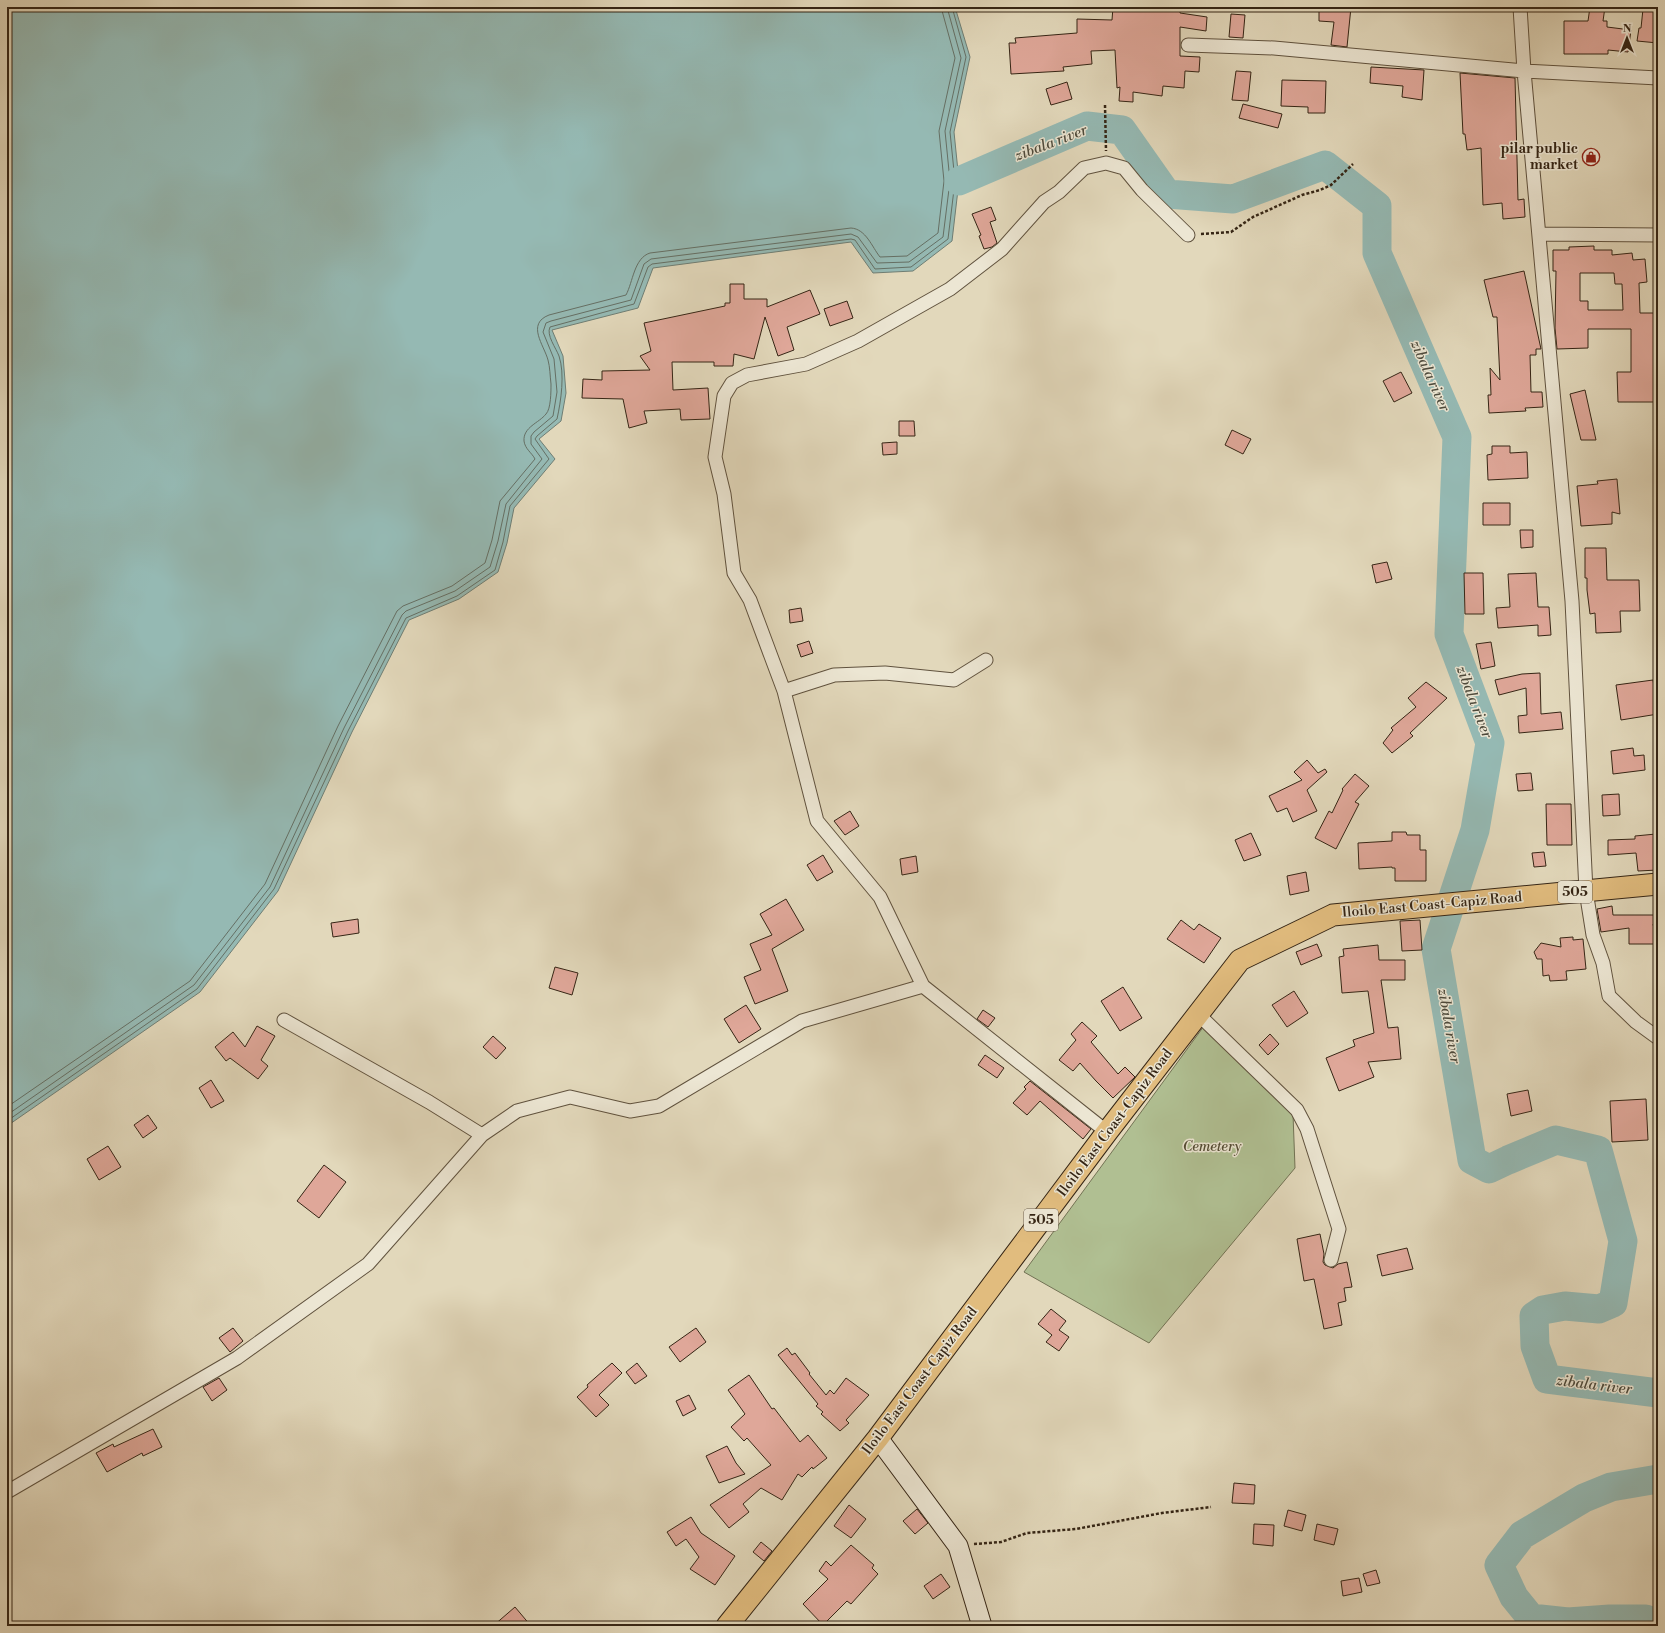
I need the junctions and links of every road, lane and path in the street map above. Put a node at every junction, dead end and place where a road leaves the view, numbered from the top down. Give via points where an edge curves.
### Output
1 (1520, 7) edge
2 (1188, 45) dead end
3 (1524, 71) junction
4 (1658, 78) edge
5 (1105, 105) dead end
6 (1106, 154) dead end
7 (1353, 164) dead end
8 (1539, 234) junction
9 (1188, 235) joint
10 (1658, 235) edge
11 (986, 660) dead end
12 (784, 691) junction
13 (1658, 884) edge
14 (1586, 891) junction
15 (923, 986) junction
16 (1198, 1014) junction
17 (284, 1020) dead end
18 (1658, 1038) edge
19 (1107, 1132) junction
20 (482, 1135) junction
21 (1331, 1260) dead end
22 (878, 1438) junction
23 (7, 1492) edge
24 (1211, 1507) dead end
25 (958, 1546) junction
26 (727, 1626) edge
27 (982, 1626) edge

1 - 3 street
2 - 3 street via 1274,48
3 - 4 street
3 - 8 street
5 - 6 path
7 - 9 path via 1331,185 1253,217 1231,232
8 - 10 street
8 - 14 street via 1572,601
9 - 12 street via 1142,190 1124,168 1106,164 1084,168 1059,192 1044,202 1002,249 950,289 858,341 806,364 747,375 732,383 724,396 715,457 724,494 734,573 750,600
11 - 12 street via 954,680 885,673 834,675
12 - 15 street via 817,820 880,897
13 - 14 main road, Iloilo East Coast-Capiz Road / 505
14 - 16 main road, Iloilo East Coast-Capiz Road / 505 via 1333,914 1240,960
14 - 18 street via 1593,935 1603,963 1609,996 1636,1022
15 - 19 street
15 - 20 street via 802,1021 659,1106 630,1111 570,1097 517,1111
16 - 19 main road, Iloilo East Coast-Capiz Road / 505
16 - 21 street via 1297,1110 1307,1128 1339,1229
17 - 20 street
19 - 22 main road, Iloilo East Coast-Capiz Road / 505
20 - 23 street via 368,1264 237,1358
22 - 25 street
22 - 26 main road, Iloilo East Coast-Capiz Road / 505
24 - 25 path via 1076,1529 1027,1533 1000,1542
25 - 27 street

